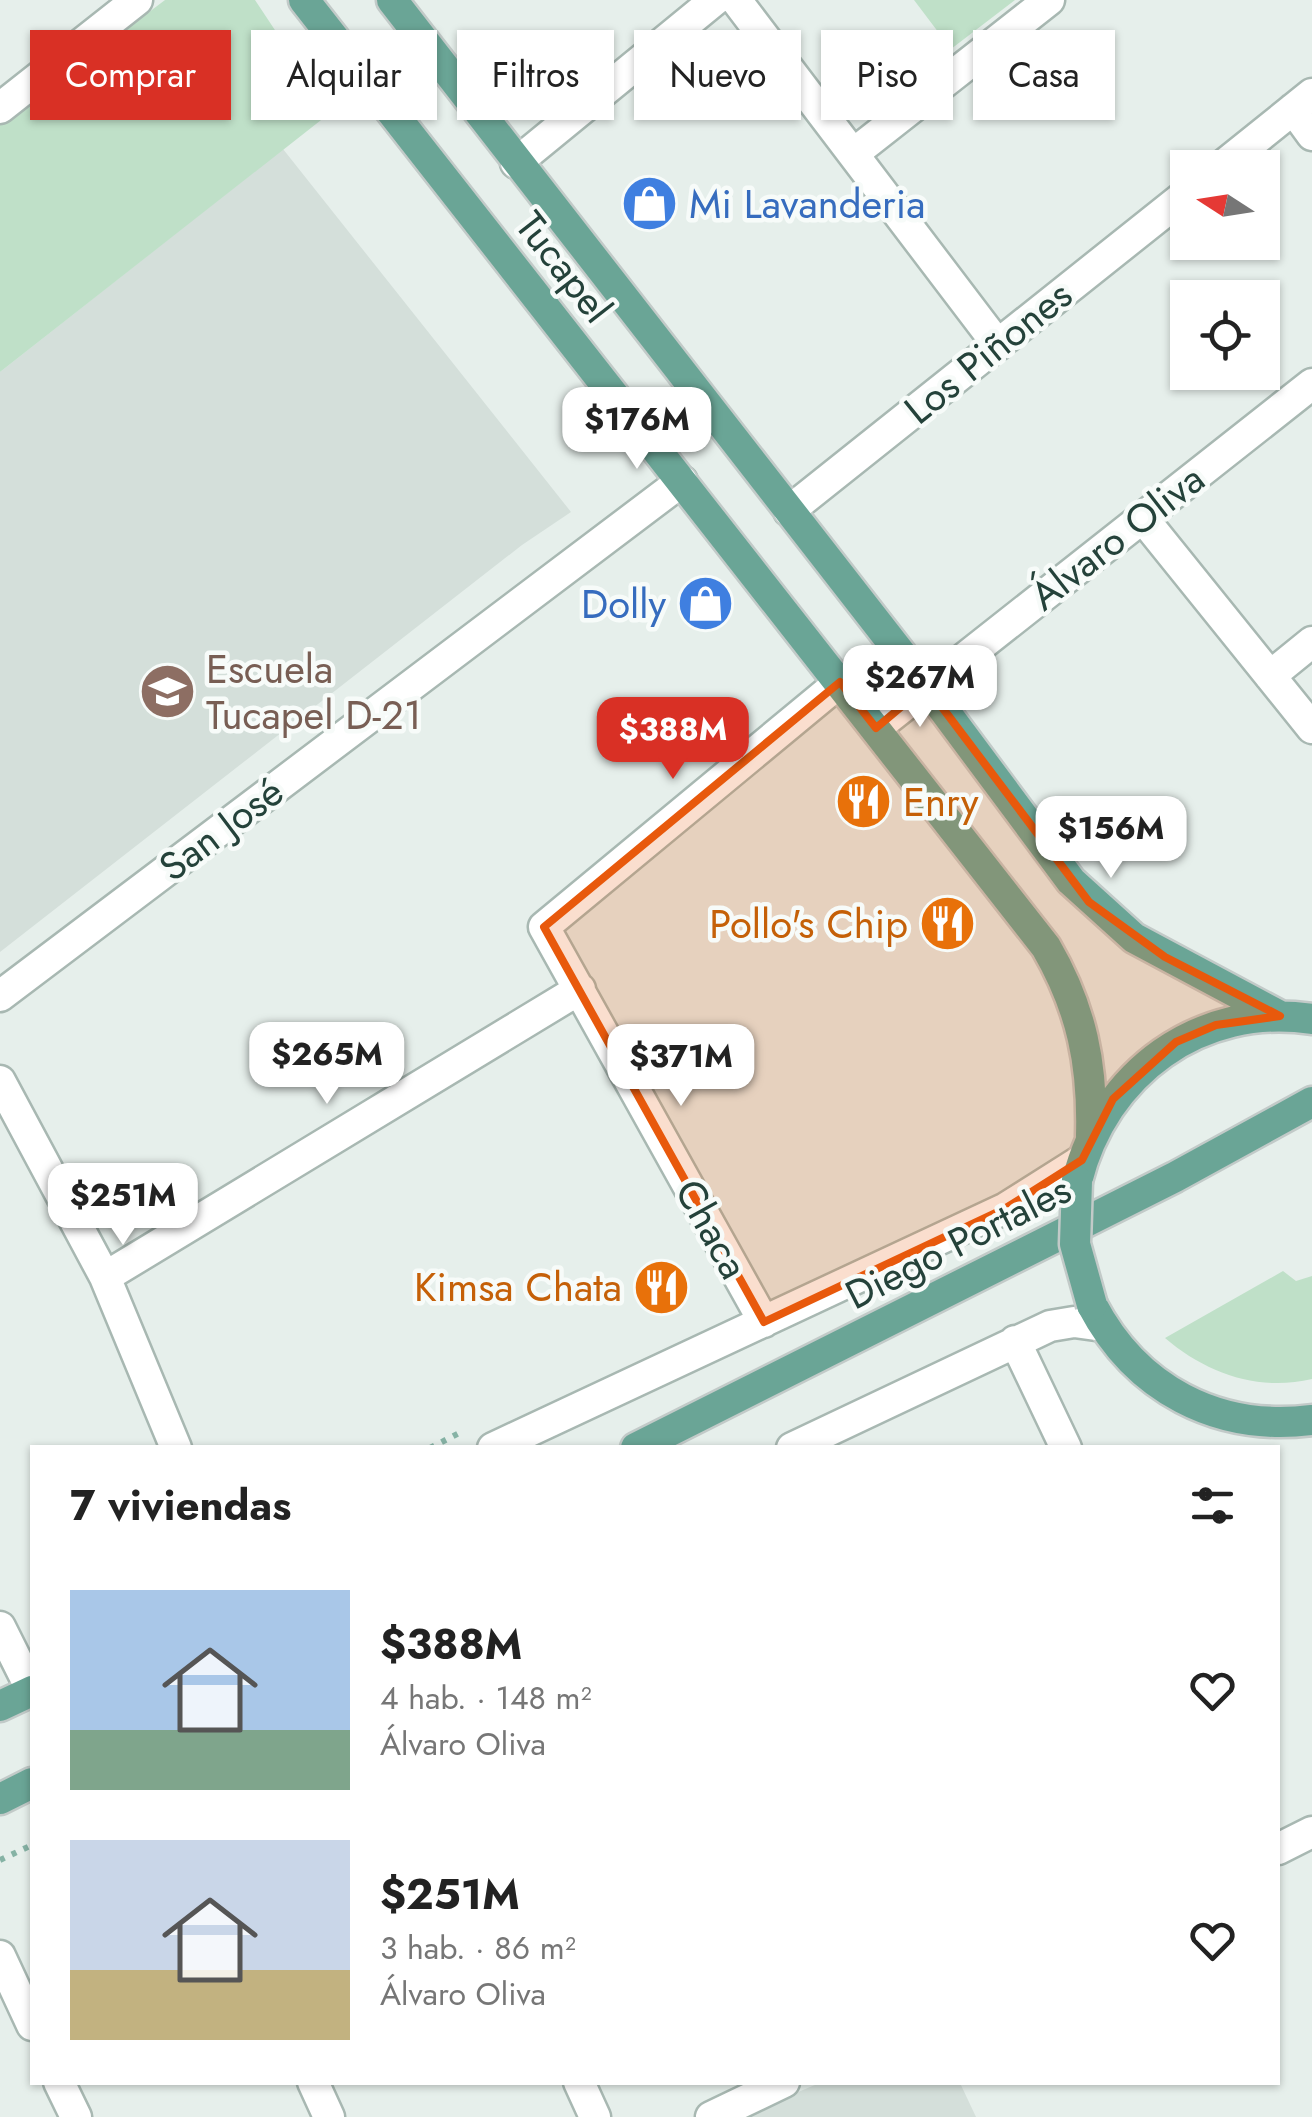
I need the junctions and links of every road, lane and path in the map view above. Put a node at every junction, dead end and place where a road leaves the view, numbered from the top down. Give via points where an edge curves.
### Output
1 (138, 0) edge
2 (304, 0) edge
3 (392, 0) edge
4 (715, 0) edge
5 (736, 0) edge
6 (1049, 0) edge
7 (1302, 101) edge
8 (0, 108) edge
9 (1312, 134) edge
10 (1242, 150) edge
11 (853, 154) junction
12 (516, 162) junction
13 (1170, 207) edge
14 (998, 344) junction
15 (1312, 384) edge
16 (682, 481) junction
17 (789, 511) junction
18 (1142, 518) junction
19 (1312, 642) edge
20 (1270, 676) junction
21 (840, 682) junction
22 (926, 686) junction
23 (876, 728) junction
24 (1312, 728) edge
25 (580, 988) junction
26 (0, 996) edge
27 (1300, 1015) edge
28 (0, 1082) edge
29 (1312, 1102) edge
30 (1084, 1159) junction
31 (104, 1278) junction
32 (1097, 1315) junction
33 (764, 1322) junction
34 (1016, 1341) junction
35 (1312, 1420) edge
36 (175, 1445) edge
37 (499, 1445) edge
38 (642, 1445) edge
39 (797, 1445) edge
40 (1065, 1445) edge
41 (0, 1627) edge
42 (30, 1687) edge
43 (30, 1692) edge
44 (0, 1706) edge
45 (30, 1785) edge
46 (0, 1799) edge
47 (1312, 1832) edge
48 (30, 1846) edge
49 (1280, 1847) edge
50 (0, 1860) edge
51 (0, 1956) edge
52 (30, 2021) edge
53 (61, 2085) edge
54 (314, 2085) edge
55 (580, 2085) edge
56 (778, 2085) edge
57 (76, 2117) edge
58 (329, 2117) edge
59 (595, 2117) edge
60 (711, 2117) edge

1 - 8 street
2 - 16 main road, Tucapel
3 - 12 main road, Tucapel
4 - 12 street
5 - 11 street
6 - 11 street
7 - 9 street
7 - 10 street
11 - 14 street
12 - 17 main road, Tucapel
13 - 14 street, Los Piñones
14 - 17 street, Los Piñones
15 - 18 street, Álvaro Oliva
16 - 21 main road, Tucapel
16 - 26 street, San José
17 - 22 main road, Tucapel
18 - 20 street
18 - 22 street, Álvaro Oliva
19 - 20 street
20 - 24 street
21 - 23 main road, Tucapel
21 - 25 street, Chaca via 544,927
22 - 23 street, Álvaro Oliva
22 - 27 main road, Tucapel via 1090,902 1165,956
23 - 30 main road, Tucapel via 1062,975 1091,1065
25 - 31 street
25 - 33 street, Chaca
27 - 30 main road via 1216,1024 1176,1042 1127,1082
28 - 31 street
29 - 38 main road, Diego Portales via 1176,1178
30 - 32 main road, Tucapel, bridge via 1075,1244
30 - 33 street, Diego Portales via 1006,1208
31 - 36 street
32 - 34 street
32 - 35 main road via 1142,1372 1192,1405 1238,1420
33 - 37 street, Diego Portales
34 - 39 street
34 - 40 street
41 - 42 street
43 - 44 main road
45 - 46 main road
47 - 49 street
48 - 50 path
51 - 52 street
53 - 57 street
54 - 58 street
55 - 59 street
56 - 60 street

